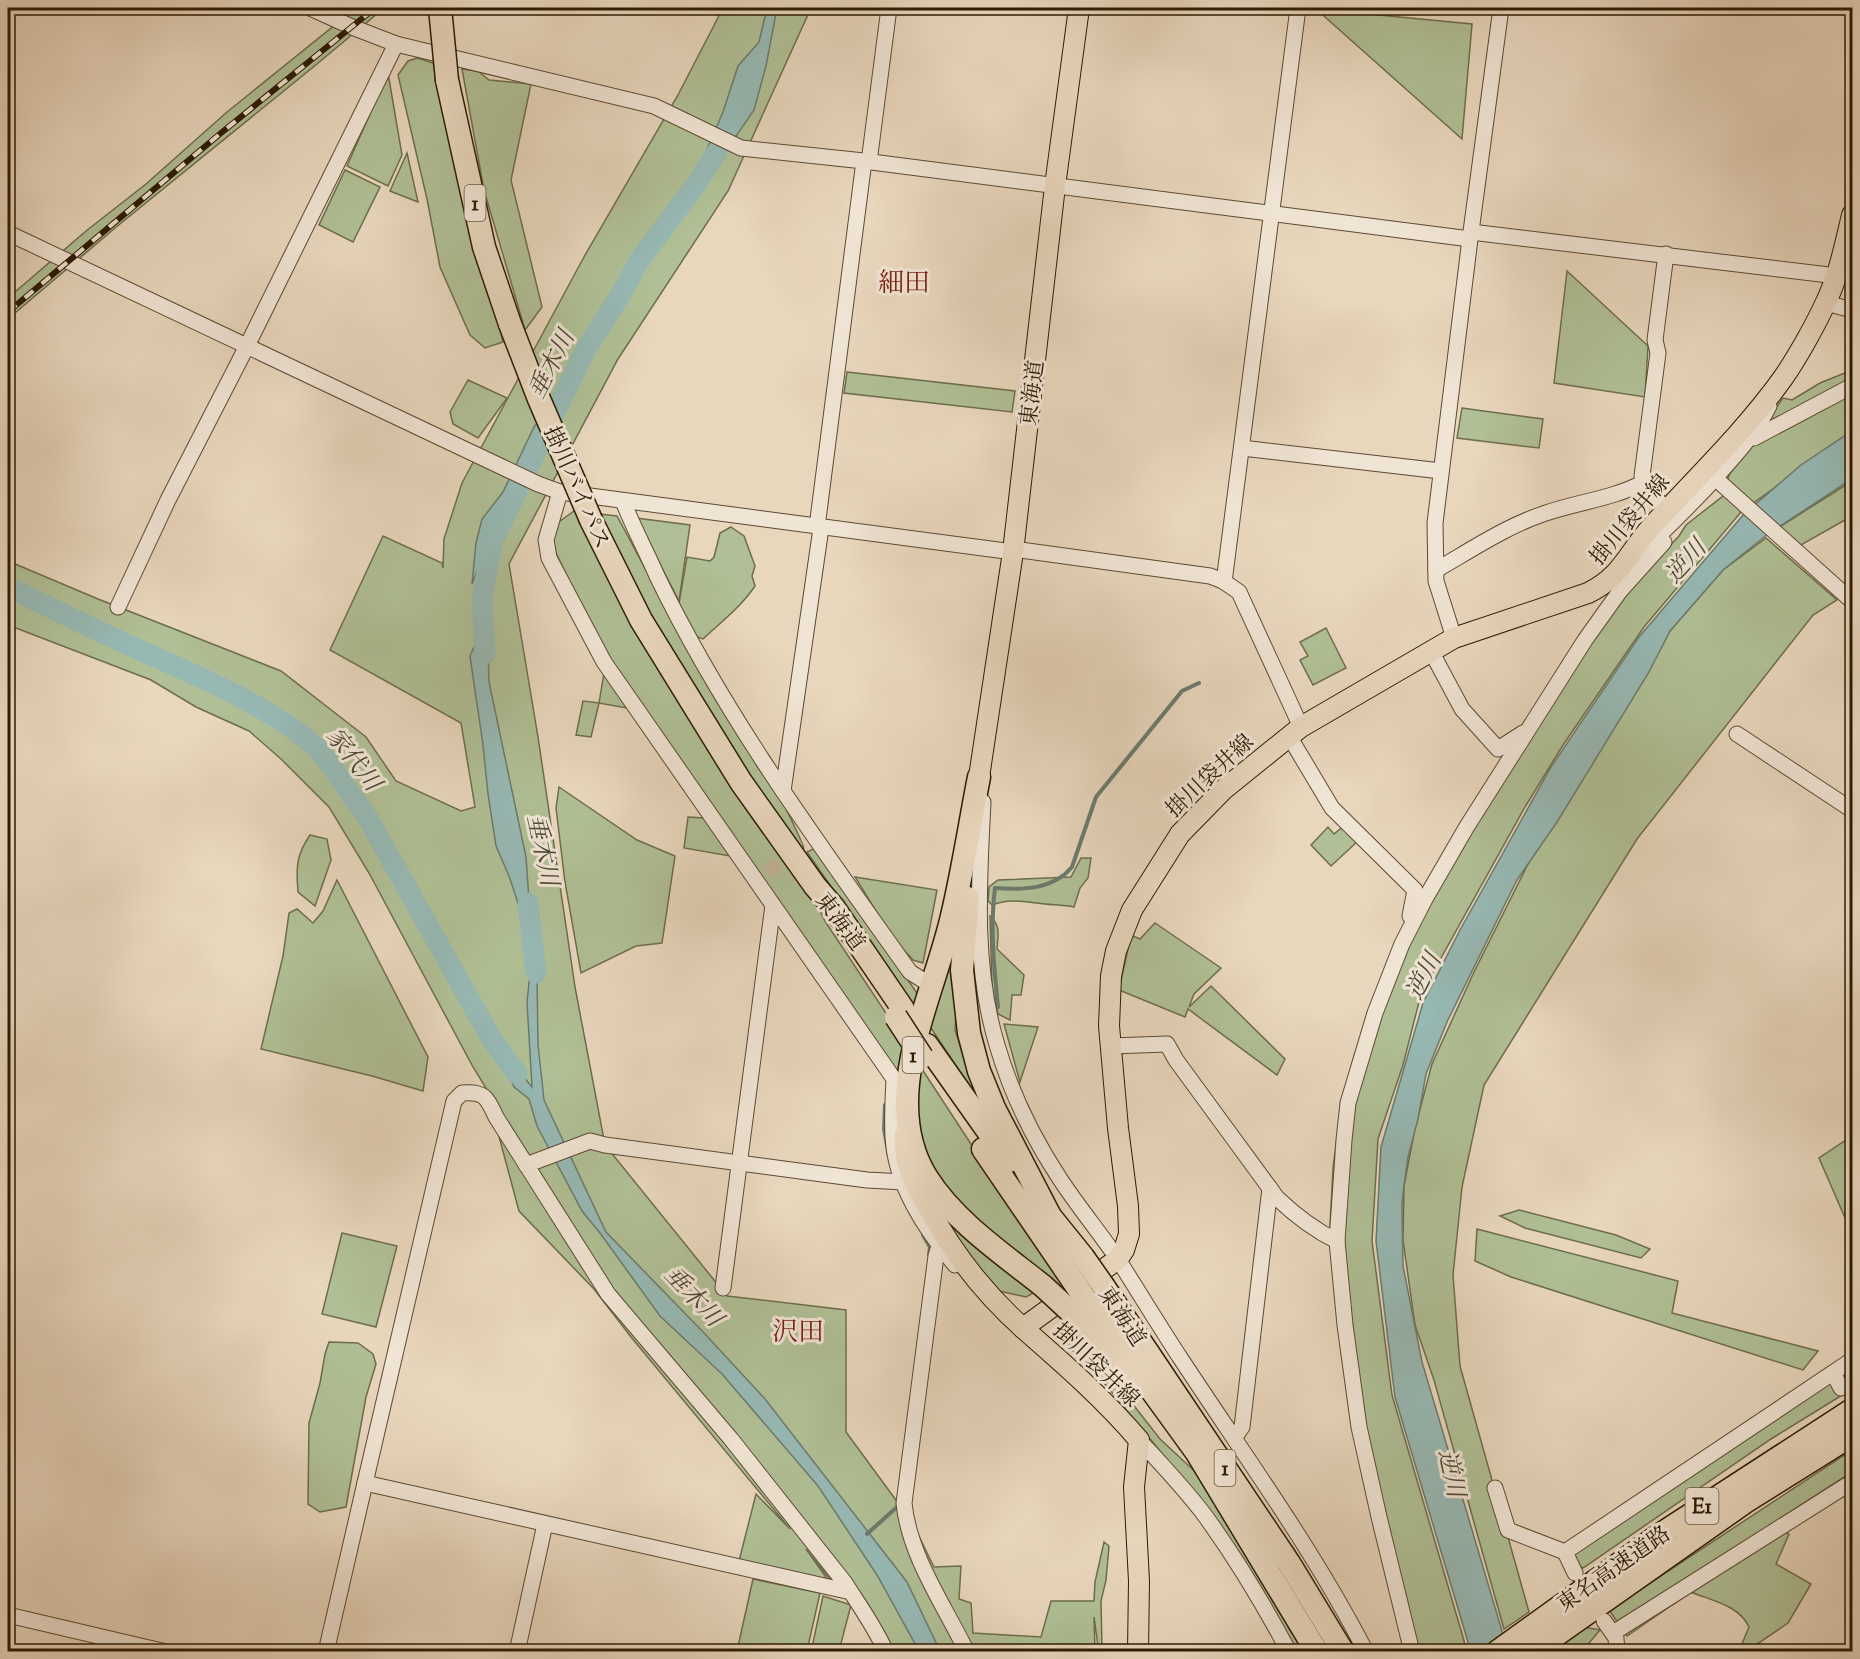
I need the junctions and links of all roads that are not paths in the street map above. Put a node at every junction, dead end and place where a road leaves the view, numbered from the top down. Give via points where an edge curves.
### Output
1 (310, 8) edge
2 (345, 8) edge
3 (440, 8) edge
4 (889, 8) edge
5 (1079, 8) edge
6 (1298, 8) edge
7 (1501, 8) edge
8 (332, 18) junction
9 (396, 44) junction
10 (867, 162) junction
11 (1055, 186) junction
12 (1272, 214) junction
13 (1852, 215) edge
14 (8, 233) edge
15 (1470, 236) junction
16 (1666, 254) junction
17 (1837, 276) junction
18 (1826, 303) junction
19 (1852, 310) edge
20 (247, 346) junction
21 (1784, 376) junction
22 (1852, 386) edge
23 (1746, 442) junction
24 (1242, 448) junction
25 (1442, 471) junction
26 (1644, 482) junction
27 (1719, 482) junction
28 (560, 492) junction
29 (623, 501) junction
30 (1671, 515) junction
31 (819, 527) junction
32 (1013, 551) junction
33 (1436, 570) junction
34 (1619, 577) junction
35 (1224, 582) junction
36 (1852, 601) edge
37 (118, 607) dead end
38 (1454, 638) junction
39 (1431, 651) junction
40 (1529, 729) junction
41 (1295, 732) junction
42 (1737, 734) dead end
43 (985, 742) junction
44 (980, 777) junction
45 (783, 791) junction
46 (1852, 810) edge
47 (815, 886) joint
48 (772, 905) junction
49 (1406, 936) junction
50 (932, 986) junction
51 (1111, 1046) junction
52 (924, 1051) junction
53 (907, 1120) junction
54 (739, 1162) junction
55 (526, 1165) junction
56 (904, 1182) junction
57 (1270, 1188) junction
58 (1050, 1216) junction
59 (1337, 1241) junction
60 (939, 1246) junction
61 (1118, 1259) junction
62 (1074, 1263) junction
63 (723, 1288) dead end
64 (1087, 1299) junction
65 (1023, 1328) junction
66 (1852, 1360) edge
67 (1833, 1373) junction
68 (1841, 1388) dead end
69 (1852, 1410) edge
70 (1852, 1435) edge
71 (1235, 1437) junction
72 (1139, 1440) junction
73 (1852, 1482) edge
74 (364, 1483) junction
75 (1496, 1488) dead end
76 (545, 1524) junction
77 (1565, 1552) junction
78 (1575, 1573) dead end
79 (851, 1592) junction
80 (8, 1615) edge
81 (1561, 1617) junction
82 (166, 1652) edge
83 (326, 1652) edge
84 (517, 1652) edge
85 (886, 1652) edge
86 (967, 1652) edge
87 (1138, 1652) edge
88 (1289, 1652) edge
89 (1317, 1652) edge
90 (1343, 1652) edge
91 (1366, 1652) edge
92 (1412, 1652) edge
93 (1497, 1652) edge
94 (1532, 1652) edge
95 (1617, 1652) edge

1 - 8 street
2 - 8 street
3 - 47 highway, 掛川バイパス / 1, bridge via 447,80 484,247 539,399 591,520 641,620 741,782
4 - 10 street
5 - 11 main road, 東海道
6 - 12 street
7 - 15 street
8 - 9 street
9 - 10 street via 654,106 741,148
9 - 20 street
10 - 11 street
10 - 31 street
11 - 12 street
11 - 32 main road, 東海道
12 - 15 street
12 - 24 street
13 - 17 main road, 掛川袋井線
14 - 20 street
15 - 16 street
15 - 25 street
16 - 17 street
16 - 26 street
17 - 18 main road, 掛川袋井線
18 - 19 street
18 - 21 main road, 掛川袋井線
20 - 28 street
20 - 37 street
21 - 23 street via 1758,428
21 - 30 main road, 掛川袋井線
22 - 23 street
23 - 27 street
24 - 25 street
24 - 35 street
25 - 33 street via 1435,523
26 - 30 street
26 - 33 street via 1629,490 1544,513
27 - 30 street
27 - 36 street
28 - 29 street
28 - 48 street via 546,540 556,575 604,662 762,878
29 - 31 street
29 - 45 street via 713,683
30 - 34 main road, 掛川袋井線 via 1646,532
31 - 32 street
31 - 45 street
32 - 35 street via 1210,576
32 - 43 main road, 東海道
33 - 38 street
34 - 38 main road, 掛川袋井線 via 1588,593
34 - 40 street
35 - 41 street via 1239,592
38 - 39 main road, 掛川袋井線
39 - 40 street via 1462,709 1498,749
39 - 41 main road, 掛川袋井線
40 - 49 street via 1463,832
41 - 49 street via 1332,808 1415,890
41 - 51 main road, 掛川袋井線 via 1223,790 1188,825 1149,880 1116,951 1111,976
42 - 46 street
43 - 44 main road, 東海道
43 - 61 street via 979,932 981,973 997,1044 1024,1116 1060,1179
44 - 50 highway, 1 via 952,916
44 - 58 highway, 1 via 962,970 969,1033 994,1108
45 - 50 street via 809,841 910,972
47 - 52 highway, 東海道 / 1 via 834,908
48 - 54 street
48 - 56 street via 894,1080 893,1137
49 - 59 street via 1375,1013 1348,1103
50 - 53 highway, 1 via 910,1072
51 - 57 street via 1167,1044
51 - 61 main road, 掛川袋井線 via 1128,1206 1128,1234
52 - 58 highway, 東海道 / 1
52 - 62 highway, 東海道 / 1 via 1039,1233
53 - 64 highway, 1, bridge via 926,1176 959,1217 1043,1286
53 - 65 main road via 907,1166 944,1236
54 - 55 street via 590,1141
54 - 56 street
54 - 63 street
55 - 74 street via 487,1098 474,1092 462,1093 454,1101
55 - 79 street via 608,1294 731,1439
56 - 60 street
57 - 59 street via 1296,1217
57 - 71 street via 1242,1427
58 - 62 highway, 東海道 / 1
59 - 92 street via 1359,1427
60 - 65 street via 1011,1330
60 - 86 street via 904,1503 914,1548
61 - 65 main road, 掛川袋井線
61 - 71 street
62 - 64 highway, 東海道 / 1, bridge
64 - 89 highway, 東海道 / 1 via 1197,1453
64 - 90 highway, 東海道 / 1 via 1289,1563
65 - 72 main road, 掛川袋井線 via 1115,1412
66 - 67 street
67 - 68 street
67 - 77 street
69 - 81 highway, 東名高速道路 / E1 via 1697,1510
70 - 81 highway, 東名高速道路 / E1
71 - 91 street via 1331,1588
72 - 87 main road, 掛川袋井線 via 1134,1487
72 - 88 street via 1206,1518 1250,1583
73 - 95 street via 1608,1627 1616,1638
74 - 76 street
74 - 83 street
75 - 77 street via 1508,1530
76 - 79 street
76 - 84 street
77 - 78 street
79 - 85 street
80 - 82 street
81 - 93 highway, 東名高速道路 / E1
81 - 94 highway, 東名高速道路 / E1

